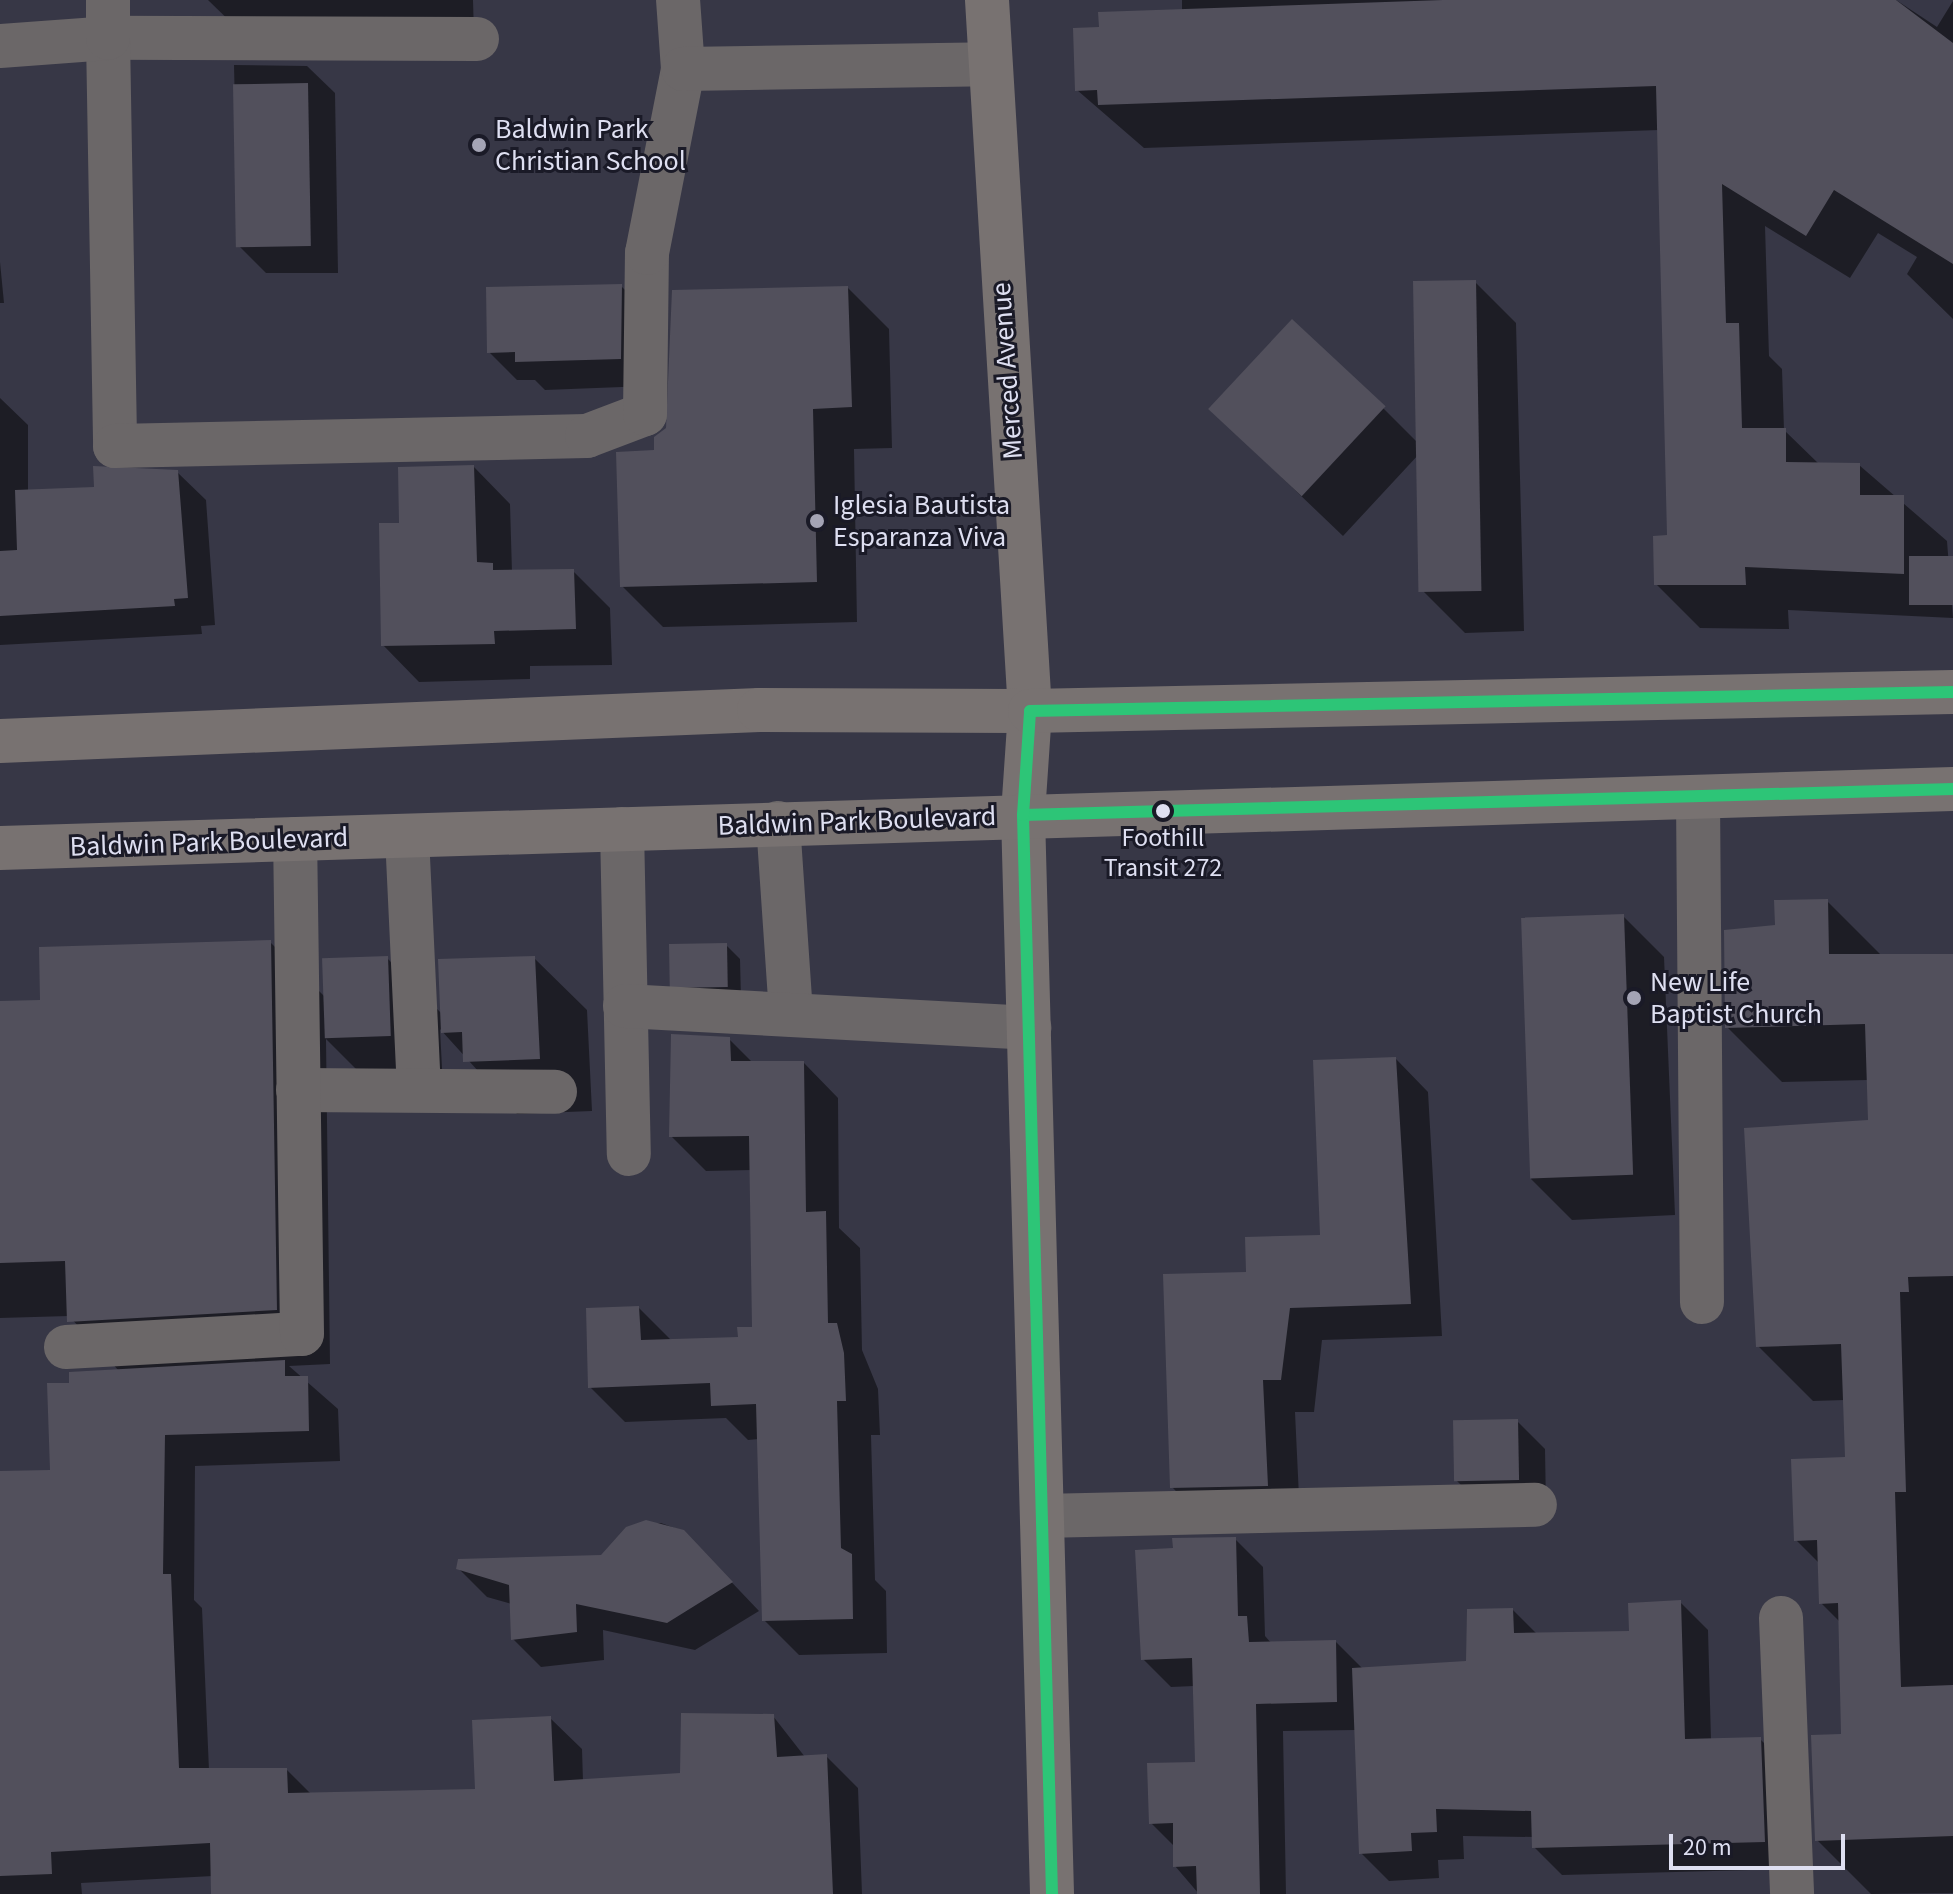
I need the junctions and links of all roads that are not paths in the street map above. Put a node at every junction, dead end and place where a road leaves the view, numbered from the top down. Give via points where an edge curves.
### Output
1 (678, 0) edge
2 (987, 0) edge
3 (108, 19) edge
4 (477, 39) dead end
5 (0, 46) edge
6 (987, 64) junction
7 (683, 69) junction
8 (1953, 692) edge
9 (1030, 711) junction
10 (0, 741) edge
11 (1953, 789) edge
12 (1698, 797) junction
13 (1023, 815) junction
14 (778, 823) junction
15 (622, 829) junction
16 (407, 836) junction
17 (295, 839) junction
18 (0, 848) edge
19 (625, 1006) junction
20 (791, 1015) junction
21 (1029, 1028) junction
22 (298, 1090) junction
23 (419, 1090) junction
24 (555, 1092) dead end
25 (629, 1154) dead end
26 (1702, 1302) dead end
27 (66, 1347) dead end
28 (1535, 1505) dead end
29 (1042, 1516) junction
30 (1781, 1618) dead end
31 (1052, 1894) edge
32 (1792, 1894) edge

1 - 7 lane
2 - 6 main road, Merced Avenue
3 - 4 lane
3 - 5 lane
3 - 7 lane via 115,446 587,436 645,414 647,253
6 - 7 lane
6 - 9 main road, Merced Avenue
8 - 9 main road
9 - 10 main road via 759,710
9 - 13 main road, Merced Avenue
11 - 12 main road, Baldwin Park Boulevard
12 - 13 main road, Baldwin Park Boulevard
12 - 26 lane
13 - 14 main road, Baldwin Park Boulevard
13 - 21 main road, Merced Avenue
14 - 15 main road, Baldwin Park Boulevard
14 - 20 lane
15 - 16 main road, Baldwin Park Boulevard
15 - 19 lane
16 - 17 main road, Baldwin Park Boulevard
16 - 23 lane
17 - 18 main road, Baldwin Park Boulevard
17 - 22 lane
19 - 20 lane
19 - 25 lane
20 - 21 lane
21 - 29 main road, Merced Avenue
22 - 23 lane
22 - 27 lane via 302,1334
23 - 24 lane
28 - 29 lane
29 - 31 main road, Merced Avenue
30 - 32 lane

